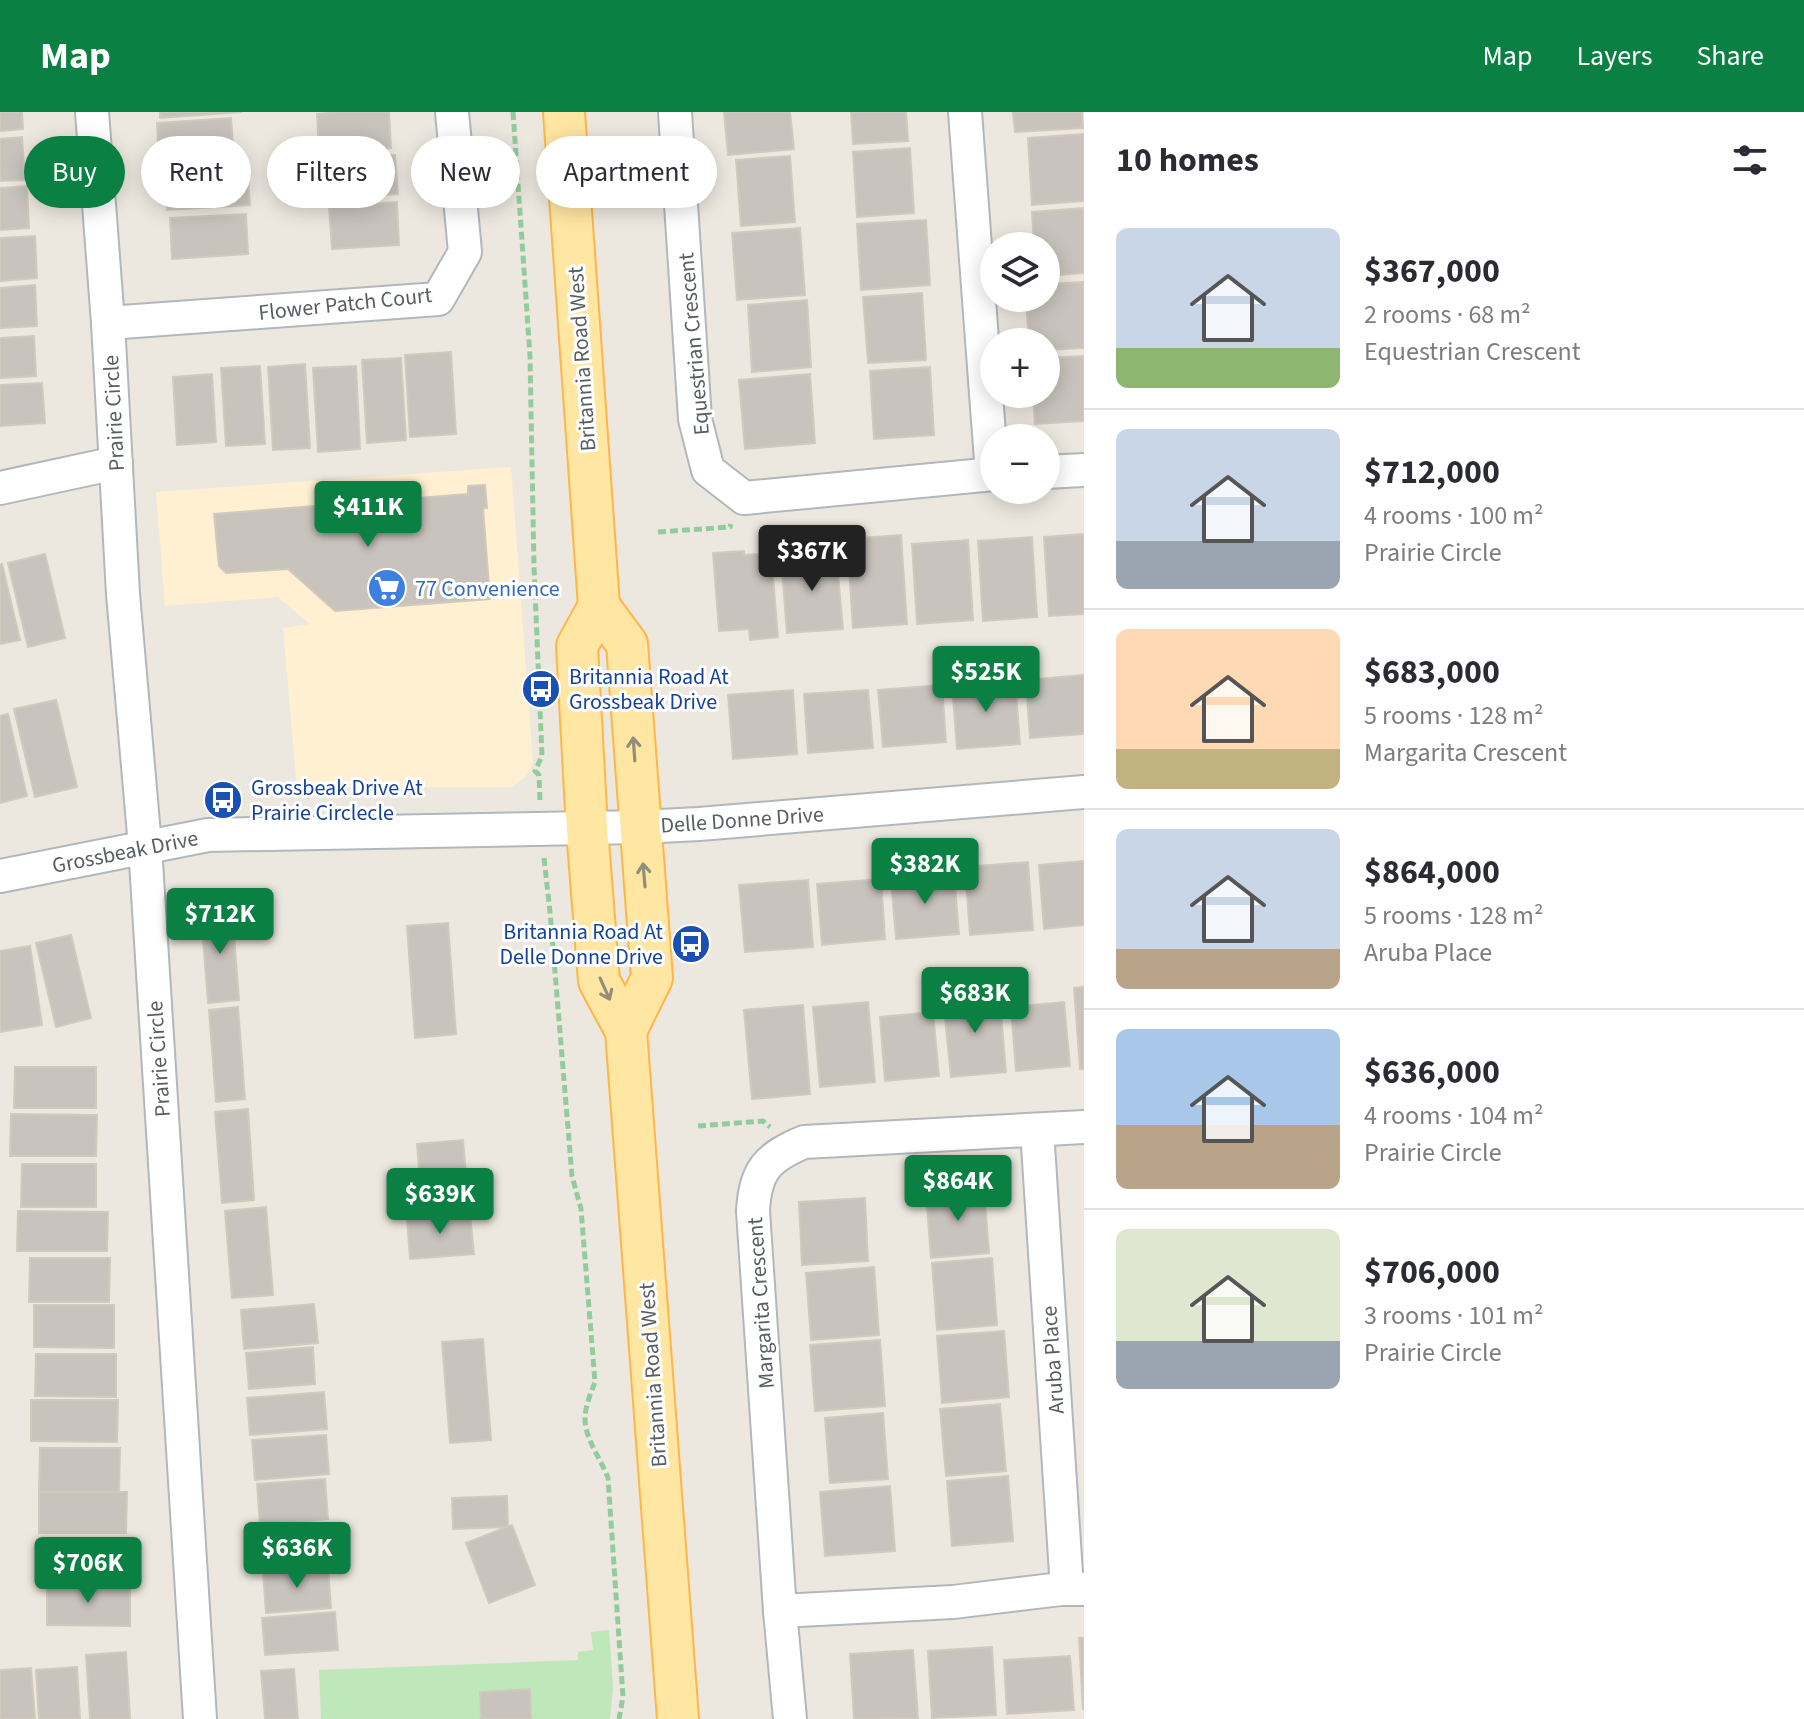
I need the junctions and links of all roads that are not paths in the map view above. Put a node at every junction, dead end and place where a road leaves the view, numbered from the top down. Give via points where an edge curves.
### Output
1 (92, 112) edge
2 (452, 112) edge
3 (564, 112) edge
4 (675, 112) edge
5 (965, 112) edge
6 (108, 323) junction
7 (989, 424) edge
8 (116, 463) junction
9 (1084, 470) edge
10 (1060, 471) edge
11 (980, 475) edge
12 (0, 488) edge
13 (599, 606) junction
14 (1084, 792) edge
15 (640, 827) junction
16 (587, 829) junction
17 (145, 846) junction
18 (0, 876) edge
19 (626, 1031) junction
20 (1084, 1127) edge
21 (1037, 1130) junction
22 (1076, 1589) edge
23 (780, 1611) junction
24 (200, 1719) edge
25 (678, 1719) edge
26 (790, 1719) edge

1 - 6 street, Prairie Circle
2 - 6 street, Flower Patch Court via 465,252 438,299
3 - 13 main road, Britannia Road West
4 - 11 street, Equestrian Crescent via 695,419 708,470 744,498
5 - 7 street
6 - 8 street, Prairie Circle
8 - 12 street
8 - 17 street, Prairie Circle
9 - 10 street
15 -> 13 main road via 627,644
13 - 16 main road, Britannia Road West via 577,646
14 - 15 street, Delle Donne Drive
15 - 16 street, Delle Donne Drive
19 -> 15 main road via 652,978
16 - 17 street, Grossbeak Drive via 239,833
16 -> 19 main road, Britannia Road West via 599,981
17 - 18 street, Grossbeak Drive
17 - 24 street, Prairie Circle
19 - 25 main road, Britannia Road West
20 - 21 street
21 - 22 street, Aruba Place
21 - 23 street, Margarita Crescent via 804,1142 764,1167 753,1211
22 - 23 street
23 - 26 street, Margarita Crescent

